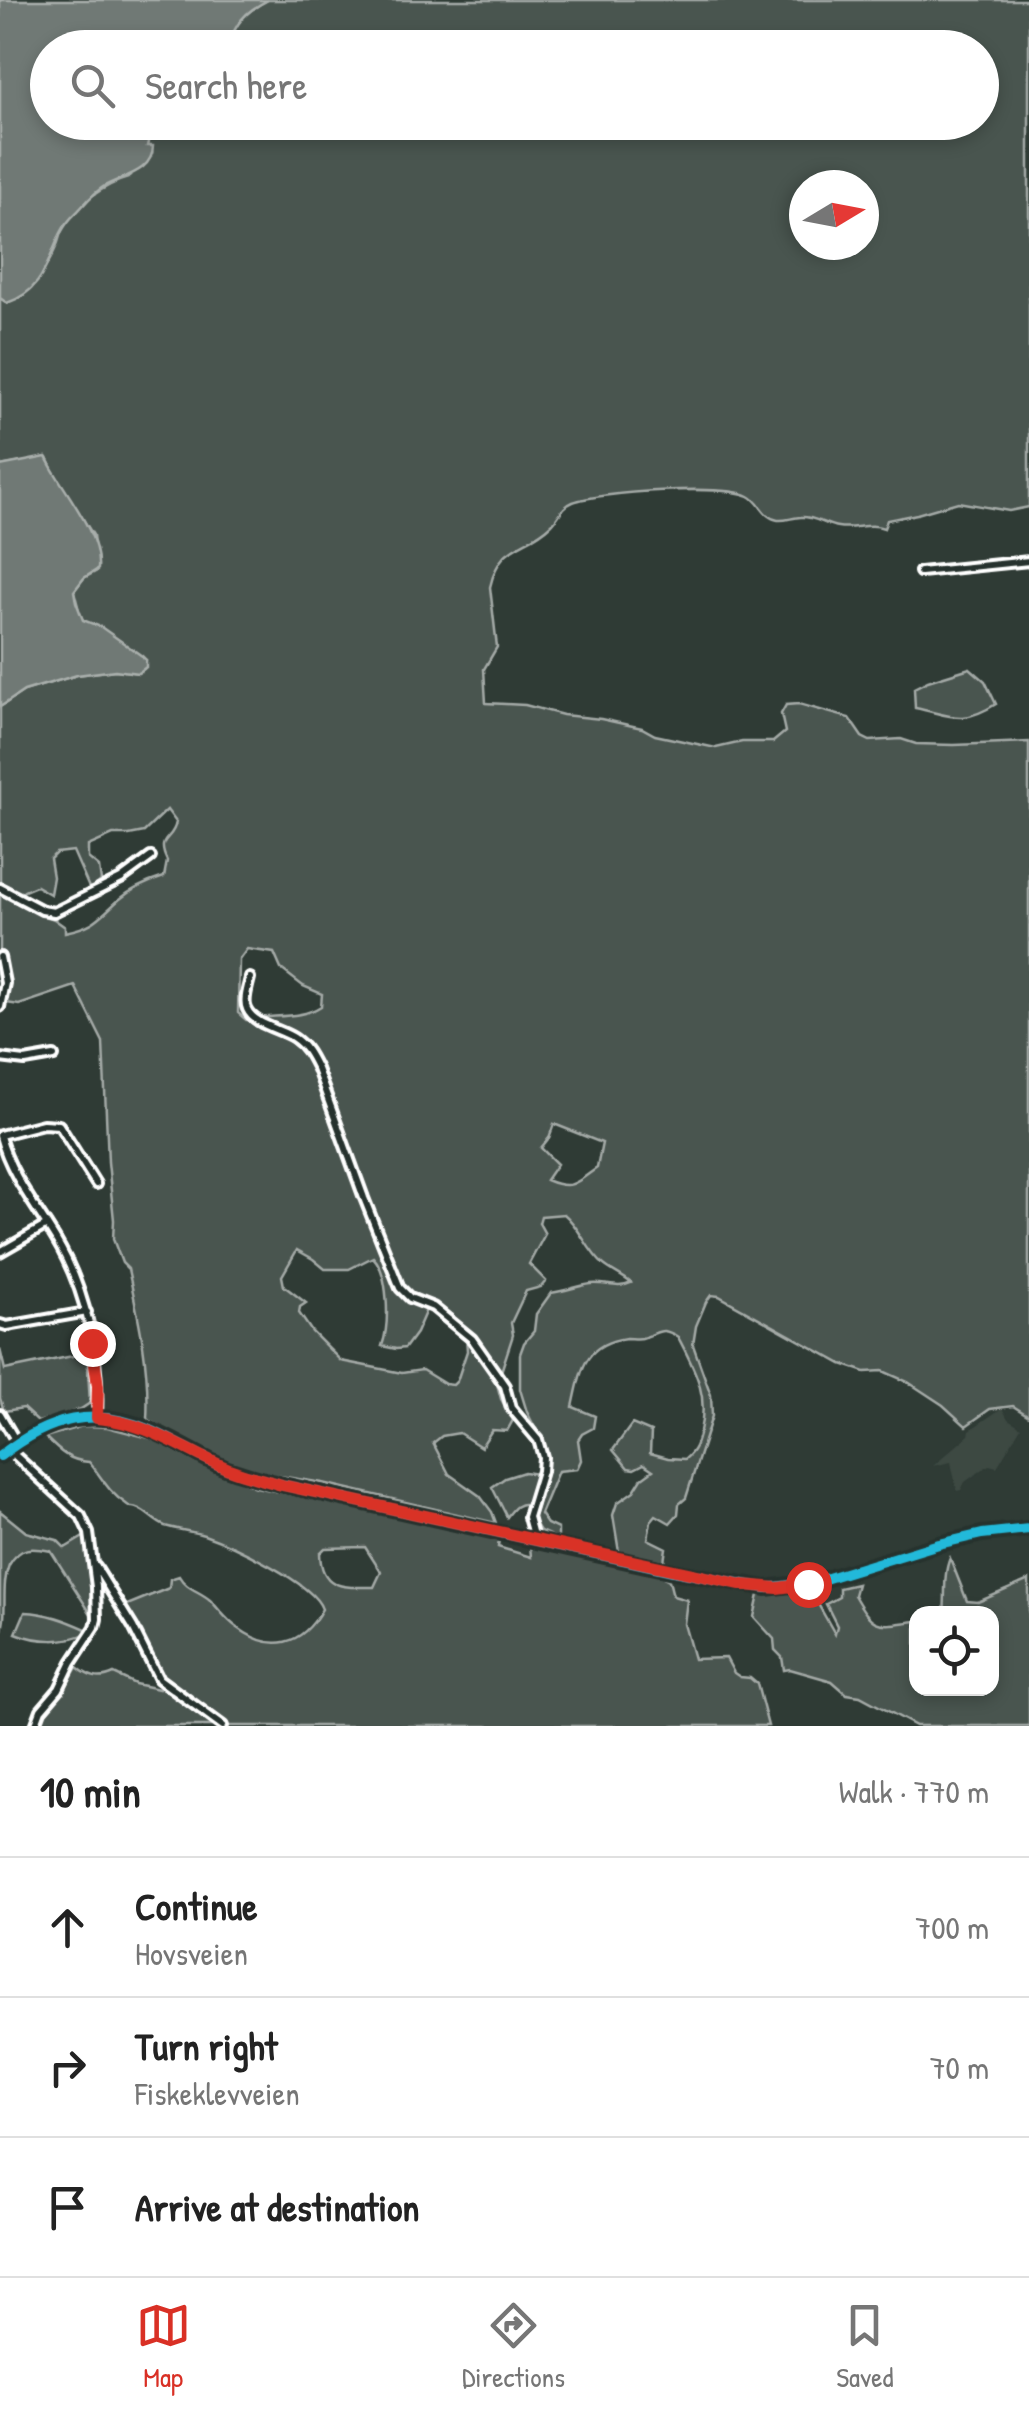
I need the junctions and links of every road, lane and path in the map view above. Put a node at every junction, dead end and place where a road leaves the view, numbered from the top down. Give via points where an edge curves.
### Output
1 (1029, 561) edge
2 (920, 572) dead end
3 (151, 857) dead end
4 (0, 888) edge
5 (0, 957) edge
6 (250, 978) dead end
7 (0, 1008) edge
8 (54, 1056) dead end
9 (0, 1058) edge
10 (0, 1136) edge
11 (10, 1167) junction
12 (0, 1170) edge
13 (96, 1184) dead end
14 (47, 1225) junction
15 (0, 1252) edge
16 (87, 1312) junction
17 (0, 1324) edge
18 (0, 1414) edge
19 (97, 1418) junction
20 (16, 1443) junction
21 (8, 1449) junction
22 (0, 1456) edge
23 (1029, 1529) edge
24 (534, 1540) junction
25 (93, 1566) junction
26 (104, 1580) junction
27 (96, 1584) junction
28 (35, 1726) edge
29 (223, 1726) edge

1 - 2 street
3 - 4 street via 54,912
5 - 7 street via 6,983
6 - 24 street via 247,1010 304,1046 317,1069 400,1288 472,1339 505,1386 511,1408 538,1440 542,1470 528,1517
8 - 9 street
10 - 11 street
10 - 13 street via 59,1124
11 - 12 street
11 - 14 street
14 - 15 street
14 - 16 street
16 - 17 street
16 - 19 street
18 - 20 street
19 - 20 street via 44,1426
19 - 24 street via 152,1430 238,1473
20 - 21 street
21 - 22 street
21 - 25 street via 82,1516
23 - 24 street via 939,1544 777,1588
25 - 26 street
25 - 27 street
26 - 27 street
26 - 29 street via 159,1679
27 - 28 street via 94,1628

